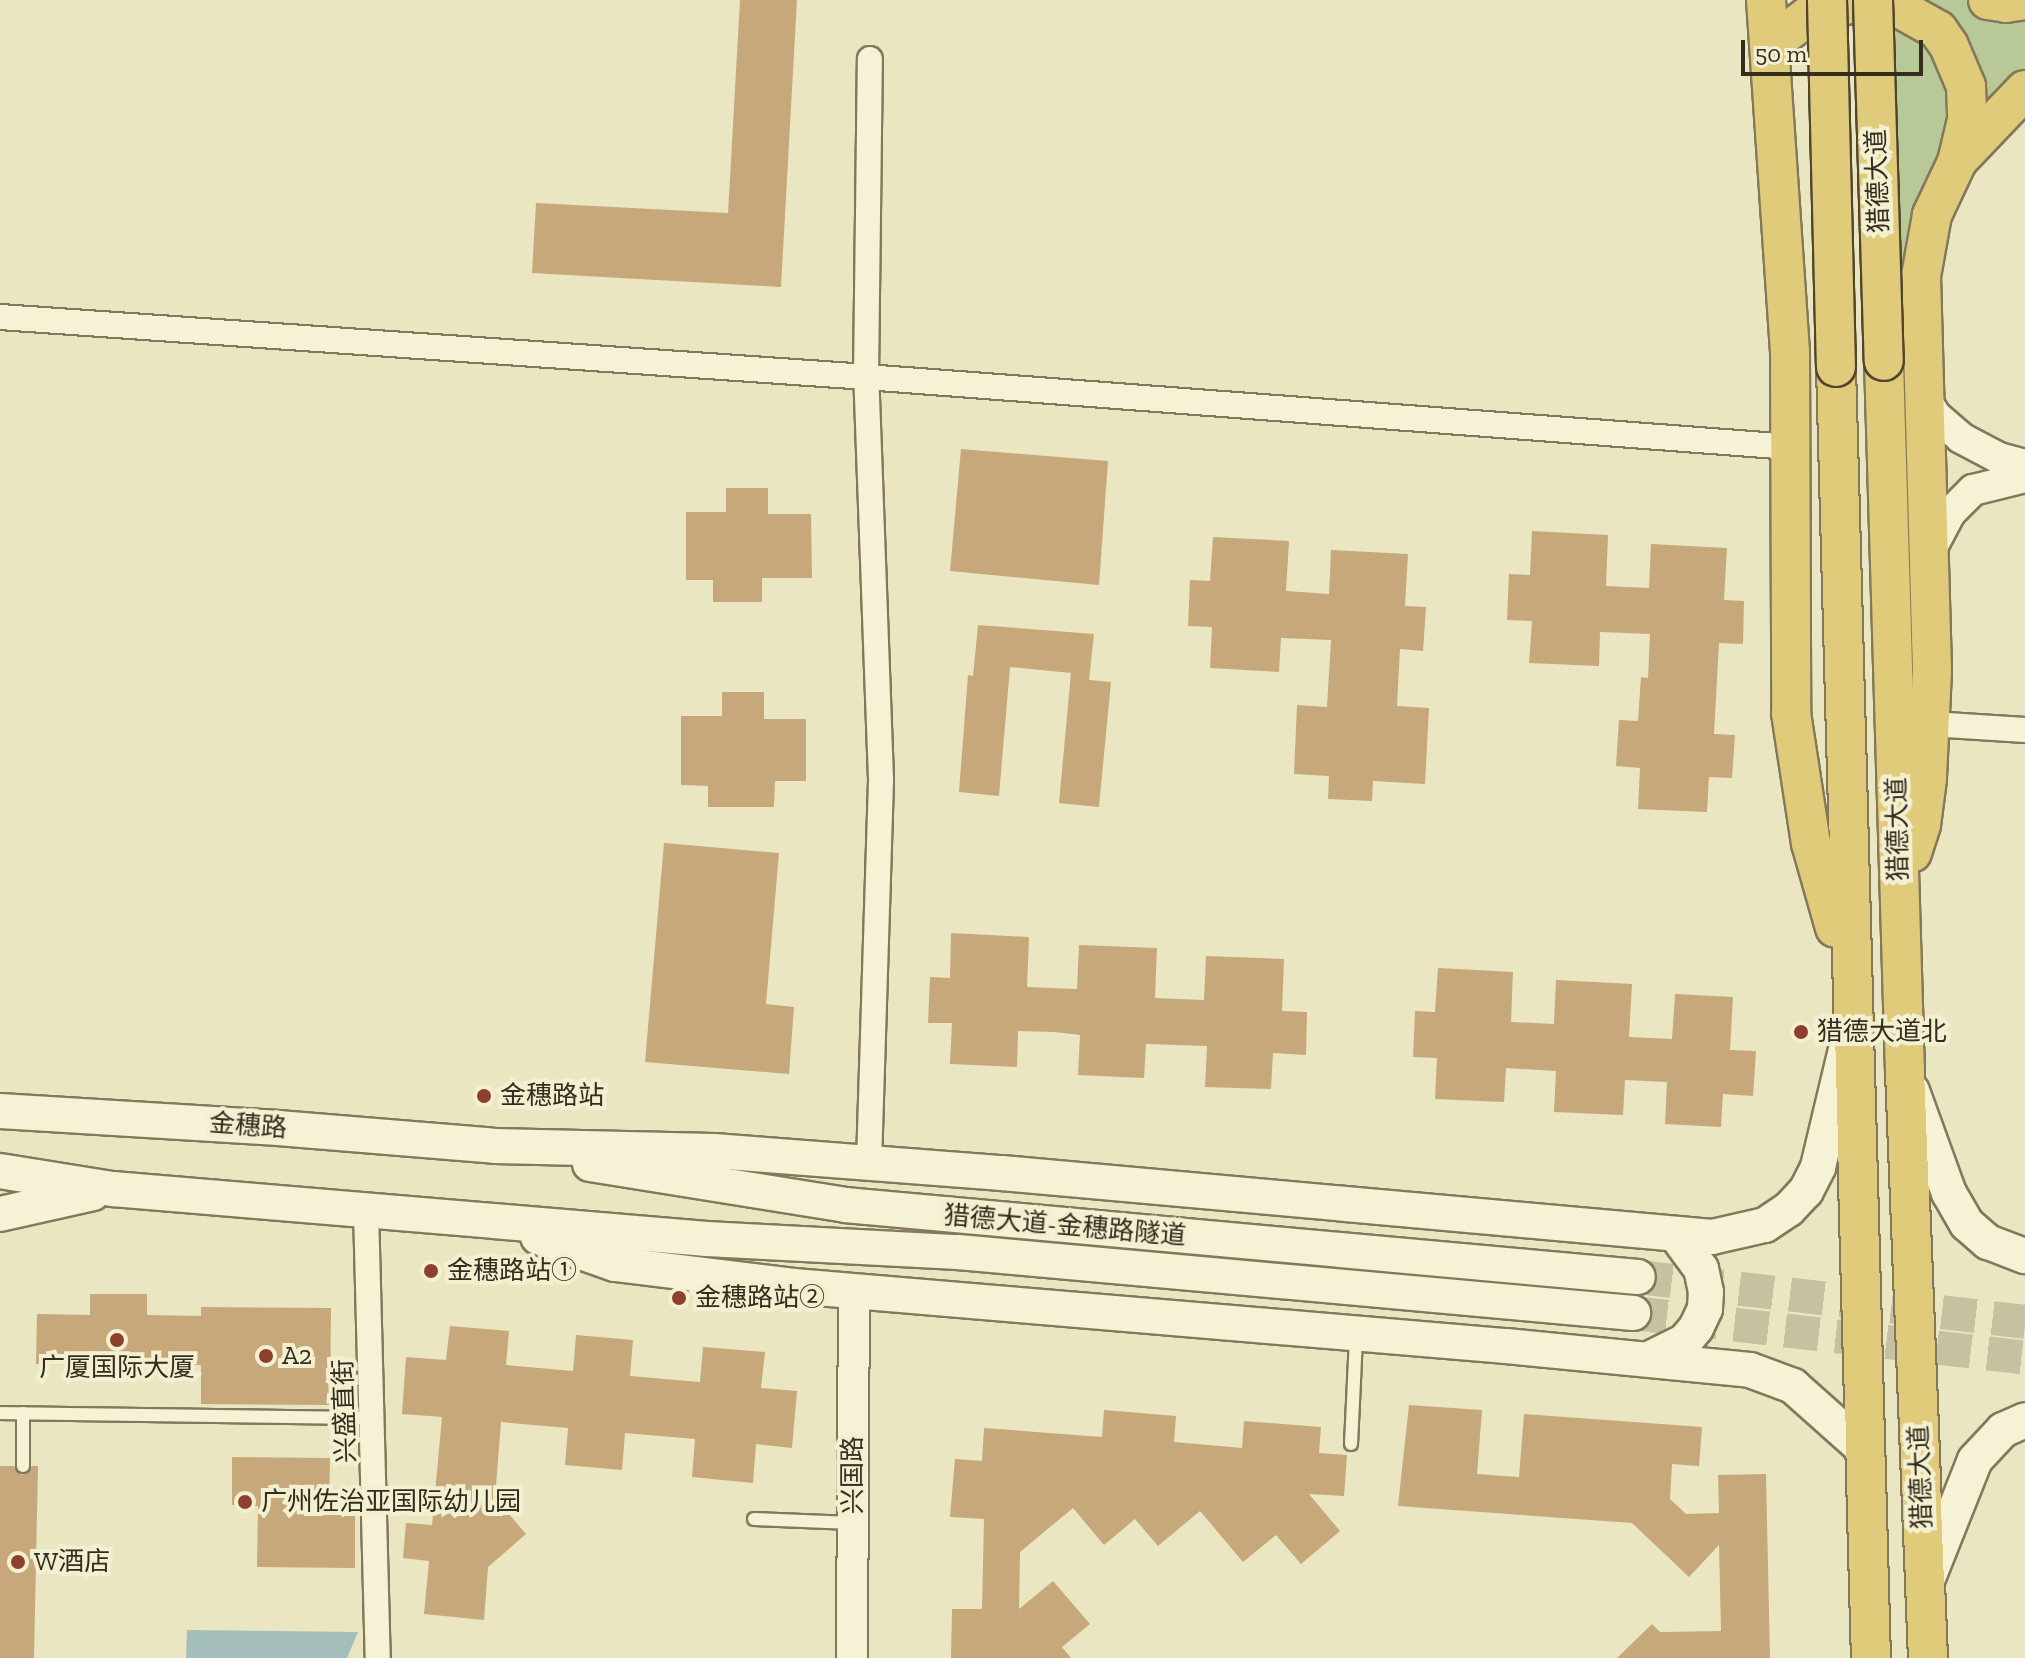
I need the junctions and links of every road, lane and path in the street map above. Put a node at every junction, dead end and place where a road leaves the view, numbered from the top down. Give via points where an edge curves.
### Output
1 (1766, 0) edge
2 (1827, 0) edge
3 (1873, 0) edge
4 (1988, 0) edge
5 (2025, 0) edge
6 (1770, 54) junction
7 (870, 59) dead end
8 (2025, 90) edge
9 (1957, 162) junction
10 (0, 317) edge
11 (866, 377) junction
12 (1924, 397) junction
13 (1791, 447) junction
14 (2025, 465) edge
15 (2025, 477) edge
16 (1930, 551) junction
17 (1931, 724) junction
18 (2025, 730) edge
19 (1899, 891) junction
20 (1852, 1025) junction
21 (1905, 1071) junction
22 (0, 1111) edge
23 (495, 1146) junction
24 (869, 1163) junction
25 (0, 1171) edge
26 (113, 1189) junction
27 (366, 1210) junction
28 (0, 1214) edge
29 (492, 1221) junction
30 (1676, 1235) junction
31 (2025, 1256) edge
32 (1638, 1277) tunnel mouth
33 (854, 1292) junction
34 (1633, 1313) tunnel mouth
35 (1357, 1333) junction
36 (1649, 1359) junction
37 (0, 1413) edge
38 (23, 1413) junction
39 (373, 1418) junction
40 (2025, 1420) edge
41 (1351, 1444) dead end
42 (1866, 1451) junction
43 (23, 1466) dead end
44 (754, 1519) dead end
45 (852, 1523) junction
46 (1926, 1583) junction
47 (378, 1658) edge
48 (852, 1658) edge
49 (1871, 1658) edge
50 (1928, 1658) edge

1 - 6 highway
2 - 20 highway, 猎德大道, bridge
3 - 19 highway, 猎德大道, bridge
4 - 5 highway
6 - 9 highway via 1795,25 1839,5 1897,7 1920,18 1949,46 1966,86 1967,120
6 - 13 highway via 1790,351
7 - 11 street
8 - 9 highway
9 - 12 highway via 1932,215 1925,244 1920,311
10 - 11 street
11 - 13 street
11 - 24 street via 881,779
12 - 14 street via 1961,438
12 - 16 highway
13 - 20 highway via 1791,713 1811,843 1837,939
15 - 16 street via 1973,490 1950,513
16 - 17 highway
17 - 18 street
17 - 19 highway via 1921,825
19 - 21 highway, 猎德大道
20 - 30 main road via 1818,1167 1806,1191 1765,1225 1712,1237
20 - 42 highway, 猎德大道
21 - 31 main road via 1949,1193 1967,1224 1988,1242
21 - 46 highway, 猎德大道
22 - 23 main road, 金穗路
23 - 24 main road via 714,1151
23 - 32 main road, 猎德大道-金穗路隧道 via 845,1205
24 - 30 main road
25 - 26 main road
26 - 27 main road
26 - 28 main road
27 - 29 main road
27 - 39 street, 兴盛直街
29 - 33 main road via 615,1264
29 - 34 main road, 猎德大道-金穗路隧道 via 958,1252
30 - 36 main road via 1701,1269 1705,1309 1685,1341
33 - 35 main road
33 - 45 street, 兴国路
35 - 36 main road
35 - 41 lane
36 - 42 main road via 1773,1377 1793,1386
37 - 38 lane
38 - 39 lane
38 - 43 lane
39 - 47 street, 兴盛直街
40 - 46 main road via 2003,1430 1975,1460
42 - 49 highway, 猎德大道
44 - 45 lane
45 - 48 street, 兴国路
46 - 50 highway, 猎德大道

